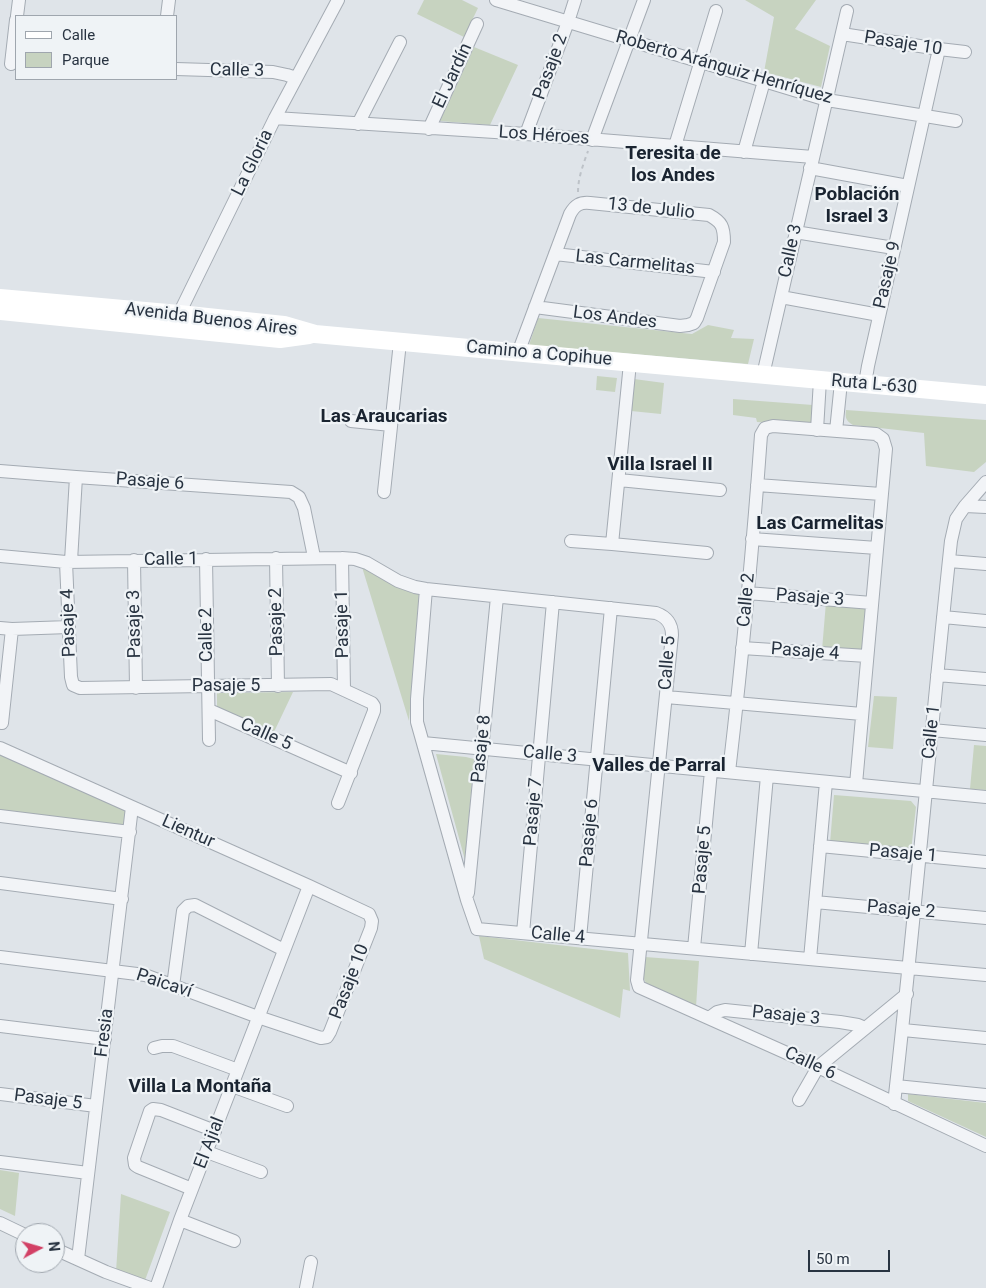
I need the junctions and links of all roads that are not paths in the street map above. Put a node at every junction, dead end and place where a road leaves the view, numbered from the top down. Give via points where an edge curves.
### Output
1 (19, 0) edge
2 (169, 0) edge
3 (338, 0) edge
4 (496, 0) edge
5 (575, 0) edge
6 (644, 0) edge
7 (716, 11) dead end
8 (847, 11) dead end
9 (16, 15) edge
10 (167, 15) edge
11 (568, 22) junction
12 (477, 24) dead end
13 (15, 25) edge
14 (842, 34) junction
15 (630, 40) junction
16 (400, 42) dead end
17 (939, 49) junction
18 (965, 52) dead end
19 (701, 61) junction
20 (9, 64) edge
21 (178, 69) edge
22 (296, 78) junction
23 (764, 81) junction
24 (826, 100) junction
25 (924, 116) junction
26 (275, 118) junction
27 (956, 121) dead end
28 (358, 124) junction
29 (429, 128) junction
30 (526, 134) junction
31 (592, 140) junction
32 (675, 146) junction
33 (744, 152) junction
34 (812, 162) junction
35 (908, 186) junction
36 (795, 232) junction
37 (894, 248) junction
38 (555, 254) junction
39 (714, 272) junction
40 (781, 297) junction
41 (0, 298) edge
42 (535, 307) junction
43 (0, 311) edge
44 (879, 315) junction
45 (175, 321) junction
46 (315, 334) joint
47 (400, 342) junction
48 (518, 353) junction
49 (630, 363) junction
50 (763, 375) junction
51 (820, 380) junction
52 (841, 382) junction
53 (865, 384) junction
54 (986, 395) edge
55 (352, 421) dead end
56 (391, 425) junction
57 (817, 430) junction
58 (836, 431) junction
59 (0, 471) edge
60 (76, 477) junction
61 (619, 480) junction
62 (986, 482) edge
63 (757, 485) junction
64 (720, 490) dead end
65 (384, 492) dead end
66 (881, 494) junction
67 (965, 506) junction
68 (986, 508) edge
69 (752, 539) junction
70 (571, 541) dead end
71 (612, 544) junction
72 (877, 548) junction
73 (707, 553) dead end
74 (0, 556) edge
75 (314, 557) junction
76 (276, 558) junction
77 (342, 558) junction
78 (206, 559) junction
79 (134, 560) junction
80 (69, 561) junction
81 (949, 561) junction
82 (986, 564) edge
83 (426, 589) junction
84 (747, 593) junction
85 (497, 597) junction
86 (553, 602) junction
87 (872, 603) junction
88 (611, 608) junction
89 (943, 617) junction
90 (986, 621) edge
91 (69, 627) junction
92 (6, 629) edge
93 (742, 648) junction
94 (867, 656) junction
95 (937, 675) junction
96 (986, 679) edge
97 (73, 685) joint
98 (208, 686) junction
99 (278, 686) junction
100 (136, 688) junction
101 (344, 690) junction
102 (666, 697) junction
103 (737, 704) junction
104 (209, 710) junction
105 (862, 714) junction
106 (2, 723) dead end
107 (932, 730) junction
108 (986, 735) edge
109 (209, 740) dead end
110 (423, 743) junction
111 (0, 748) edge
112 (482, 749) junction
113 (539, 754) junction
114 (596, 760) junction
115 (659, 766) junction
116 (711, 771) junction
117 (730, 772) junction
118 (351, 773) junction
119 (767, 776) junction
120 (826, 782) junction
121 (856, 784) junction
122 (926, 791) junction
123 (986, 797) edge
124 (338, 803) dead end
125 (132, 807) junction
126 (0, 816) edge
127 (130, 832) junction
128 (820, 846) junction
129 (920, 856) junction
130 (986, 862) edge
131 (0, 883) edge
132 (309, 886) junction
133 (122, 899) junction
134 (467, 900) junction
135 (815, 902) junction
136 (914, 911) junction
137 (986, 918) edge
138 (372, 920) joint
139 (522, 933) junction
140 (580, 938) junction
141 (640, 944) junction
142 (694, 948) junction
143 (284, 950) junction
144 (750, 954) junction
145 (0, 957) edge
146 (810, 959) junction
147 (909, 968) junction
148 (113, 971) junction
149 (986, 975) edge
150 (637, 980) joint
151 (172, 986) junction
152 (906, 994) junction
153 (258, 1017) junction
154 (708, 1018) junction
155 (0, 1026) edge
156 (865, 1028) junction
157 (903, 1030) junction
158 (321, 1038) joint
159 (986, 1038) edge
160 (105, 1039) junction
161 (154, 1048) dead end
162 (818, 1068) junction
163 (238, 1070) junction
164 (232, 1086) junction
165 (896, 1086) junction
166 (0, 1094) edge
167 (986, 1095) edge
168 (799, 1100) dead end
169 (894, 1104) junction
170 (96, 1106) junction
171 (287, 1106) dead end
172 (215, 1131) junction
173 (986, 1146) edge
174 (207, 1152) junction
175 (0, 1162) edge
176 (261, 1172) dead end
177 (88, 1173) junction
178 (192, 1189) junction
179 (180, 1220) junction
180 (0, 1223) edge
181 (15, 1230) edge
182 (234, 1241) dead end
183 (65, 1253) edge
184 (78, 1259) junction
185 (311, 1262) dead end
186 (150, 1288) edge
187 (156, 1288) edge
188 (306, 1288) edge

1 - 9 street
2 - 10 street
3 - 22 street, La Gloria
4 - 11 street, Roberto Aránguiz Henríquez
5 - 11 street, Pasaje 2
6 - 15 street
7 - 19 street
8 - 14 street, Calle 3
11 - 15 street, Roberto Aránguiz Henríquez
11 - 30 street, Pasaje 2
12 - 29 street, El Jardín
13 - 20 street
14 - 17 street, Pasaje 10
14 - 24 street, Calle 3
15 - 19 street, Roberto Aránguiz Henríquez
15 - 31 street
16 - 28 street
17 - 18 street, Pasaje 10
17 - 25 street, Pasaje 9
19 - 23 street, Roberto Aránguiz Henríquez
19 - 32 street
21 - 22 street, Calle 3 via 273,72
22 - 26 street, La Gloria
23 - 24 street, Roberto Aránguiz Henríquez
23 - 33 street
24 - 25 street, Roberto Aránguiz Henríquez
24 - 34 street, Calle 3
25 - 27 street, Roberto Aránguiz Henríquez
25 - 35 street, Pasaje 9
26 - 28 street, Los Héroes
26 - 45 street, La Gloria
28 - 29 street, Los Héroes
29 - 30 street, Los Héroes
30 - 31 street, Los Héroes
31 - 32 street, Los Héroes
32 - 33 street, Los Héroes
33 - 34 street, Los Héroes
34 - 35 street
34 - 36 street, Calle 3
35 - 37 street, Pasaje 9
36 - 37 street
36 - 40 street, Calle 3
37 - 44 street, Pasaje 9
38 - 39 street, Las Carmelitas
38 - 39 street, 13 de Julio via 573,208 583,202 709,215 718,220 724,232
38 - 42 street
39 - 42 street, Los Andes via 700,311 694,323 688,325
40 - 44 street
40 - 50 street, Calle 3
41 - 45 street, Avenida Buenos Aires
42 - 48 street
43 - 45 street, Avenida Buenos Aires
44 - 53 street, Pasaje 9
45 - 46 street, Avenida Buenos Aires via 284,325
46 - 47 street, Camino a Copihue
47 - 48 street, Camino a Copihue
47 - 56 street
48 - 49 street, Camino a Copihue
49 - 50 street, Camino a Copihue
49 - 61 street
50 - 51 street, Ruta L-630
51 - 52 street, Ruta L-630
51 - 57 street
52 - 53 street, Ruta L-630
52 - 58 street
53 - 54 street, Ruta L-630
55 - 56 street
56 - 65 street
57 - 58 street
57 - 63 street, Calle 2 via 765,428 760,435
58 - 66 street via 876,434 883,439 886,449
59 - 60 street, Pasaje 6
60 - 75 street, Pasaje 6 via 291,492 299,497 304,508
60 - 80 street, Pasaje 4
61 - 64 street
61 - 71 street
62 - 67 street, Calle 1
63 - 66 street
63 - 69 street, Calle 2
66 - 72 street
67 - 68 street
67 - 81 street, Calle 1 via 956,519
69 - 72 street
69 - 84 street, Calle 2
70 - 71 street
71 - 73 street
72 - 87 street
74 - 80 street, Calle 1
75 - 76 street, Calle 1
75 - 77 street, Calle 1
76 - 78 street, Calle 1
76 - 99 street, Pasaje 2
77 - 83 street, Calle 5 via 367,563 398,581
77 - 101 street, Pasaje 1
78 - 79 street, Calle 1
78 - 98 street, Calle 2
79 - 80 street, Calle 1
79 - 100 street, Pasaje 3
80 - 91 street, Pasaje 4
81 - 82 street
81 - 89 street, Calle 1
83 - 85 street, Calle 5
83 - 110 street, Calle 4 via 416,710
84 - 87 street, Pasaje 3
84 - 93 street, Calle 2
85 - 86 street, Calle 5
85 - 112 street, Pasaje 8
86 - 88 street, Calle 5
86 - 113 street, Pasaje 7
87 - 94 street
88 - 102 street, Calle 5 via 661,614 668,621 672,635
88 - 114 street, Pasaje 6
89 - 90 street
89 - 95 street, Calle 1
91 - 92 street
91 - 97 street, Pasaje 4
92 - 106 street
93 - 94 street, Pasaje 4
93 - 103 street, Calle 2
94 - 105 street
95 - 96 street
95 - 107 street, Calle 1
97 - 100 street, Pasaje 5 via 80,688
98 - 99 street, Pasaje 5
98 - 100 street, Pasaje 5
98 - 104 street, Calle 2
99 - 101 street, Pasaje 5 via 331,684
101 - 118 street, Pasaje 5 via 374,706
102 - 103 street
102 - 115 street, Calle 5
103 - 105 street
103 - 117 street, Calle 2
104 - 109 street, Calle 2
104 - 118 street, Calle 5
105 - 121 street
107 - 108 street
107 - 122 street, Calle 1
110 - 112 street, Calle 3
110 - 134 street, Calle 4
111 - 125 street, Lientur
112 - 113 street, Calle 3
112 - 134 street, Pasaje 8
113 - 114 street, Calle 3
113 - 139 street, Pasaje 7
114 - 115 street, Calle 3
114 - 140 street, Pasaje 6
115 - 116 street, Calle 3
115 - 141 street, Calle 5
116 - 117 street, Calle 3
116 - 142 street, Pasaje 5
117 - 119 street, Calle 3
118 - 124 street
119 - 120 street, Calle 3
119 - 144 street
120 - 121 street, Calle 3
120 - 128 street
121 - 122 street, Calle 3
122 - 123 street, Calle 3
122 - 129 street, Calle 1
125 - 127 street, Fresia
125 - 132 street, Lientur
126 - 127 street
127 - 133 street, Fresia
128 - 129 street, Pasaje 1
128 - 135 street
129 - 130 street, Pasaje 1
129 - 136 street, Calle 1
131 - 133 street
132 - 138 street, Lientur via 368,914
132 - 143 street, El Ajial
133 - 148 street, Fresia
134 - 139 street, Calle 4 via 477,929
135 - 136 street, Pasaje 2
135 - 146 street
136 - 137 street, Pasaje 2
136 - 147 street, Calle 1
138 - 158 street, Pasaje 10 via 330,1032
139 - 140 street, Calle 4
140 - 141 street, Calle 4
141 - 142 street, Calle 4
141 - 150 street, Calle 5
142 - 144 street, Calle 4
143 - 151 street via 195,905 188,906 183,910
143 - 153 street, El Ajial
144 - 146 street, Calle 4
145 - 148 street, Paicaví
146 - 147 street, Calle 4
147 - 149 street, Calle 4
147 - 152 street, Calle 1
148 - 151 street, Paicaví via 145,975
148 - 160 street, Fresia
150 - 154 street, Calle 6 via 639,987
151 - 153 street, Paicaví
152 - 156 street
152 - 157 street, Calle 1
153 - 158 street, Paicaví
153 - 163 street, El Ajial
154 - 156 street, Pasaje 3 via 725,1010 840,1022
154 - 162 street, Calle 6
155 - 160 street
156 - 162 street
157 - 159 street
157 - 165 street, Calle 1
160 - 170 street, Fresia
161 - 163 street via 172,1046
162 - 168 street
162 - 169 street, Calle 6
163 - 164 street, El Ajial
164 - 171 street
164 - 172 street, El Ajial
165 - 167 street
165 - 169 street, Calle 1
166 - 170 street, Pasaje 5
169 - 173 street, Calle 6
170 - 177 street, Fresia
172 - 174 street, El Ajial
172 - 178 street via 162,1110 150,1112 134,1165
174 - 176 street
174 - 178 street, El Ajial
175 - 177 street
177 - 184 street, Fresia
178 - 179 street, El Ajial
179 - 182 street
179 - 187 street, El Ajial
180 - 181 street
183 - 184 street
184 - 186 street
185 - 188 street

